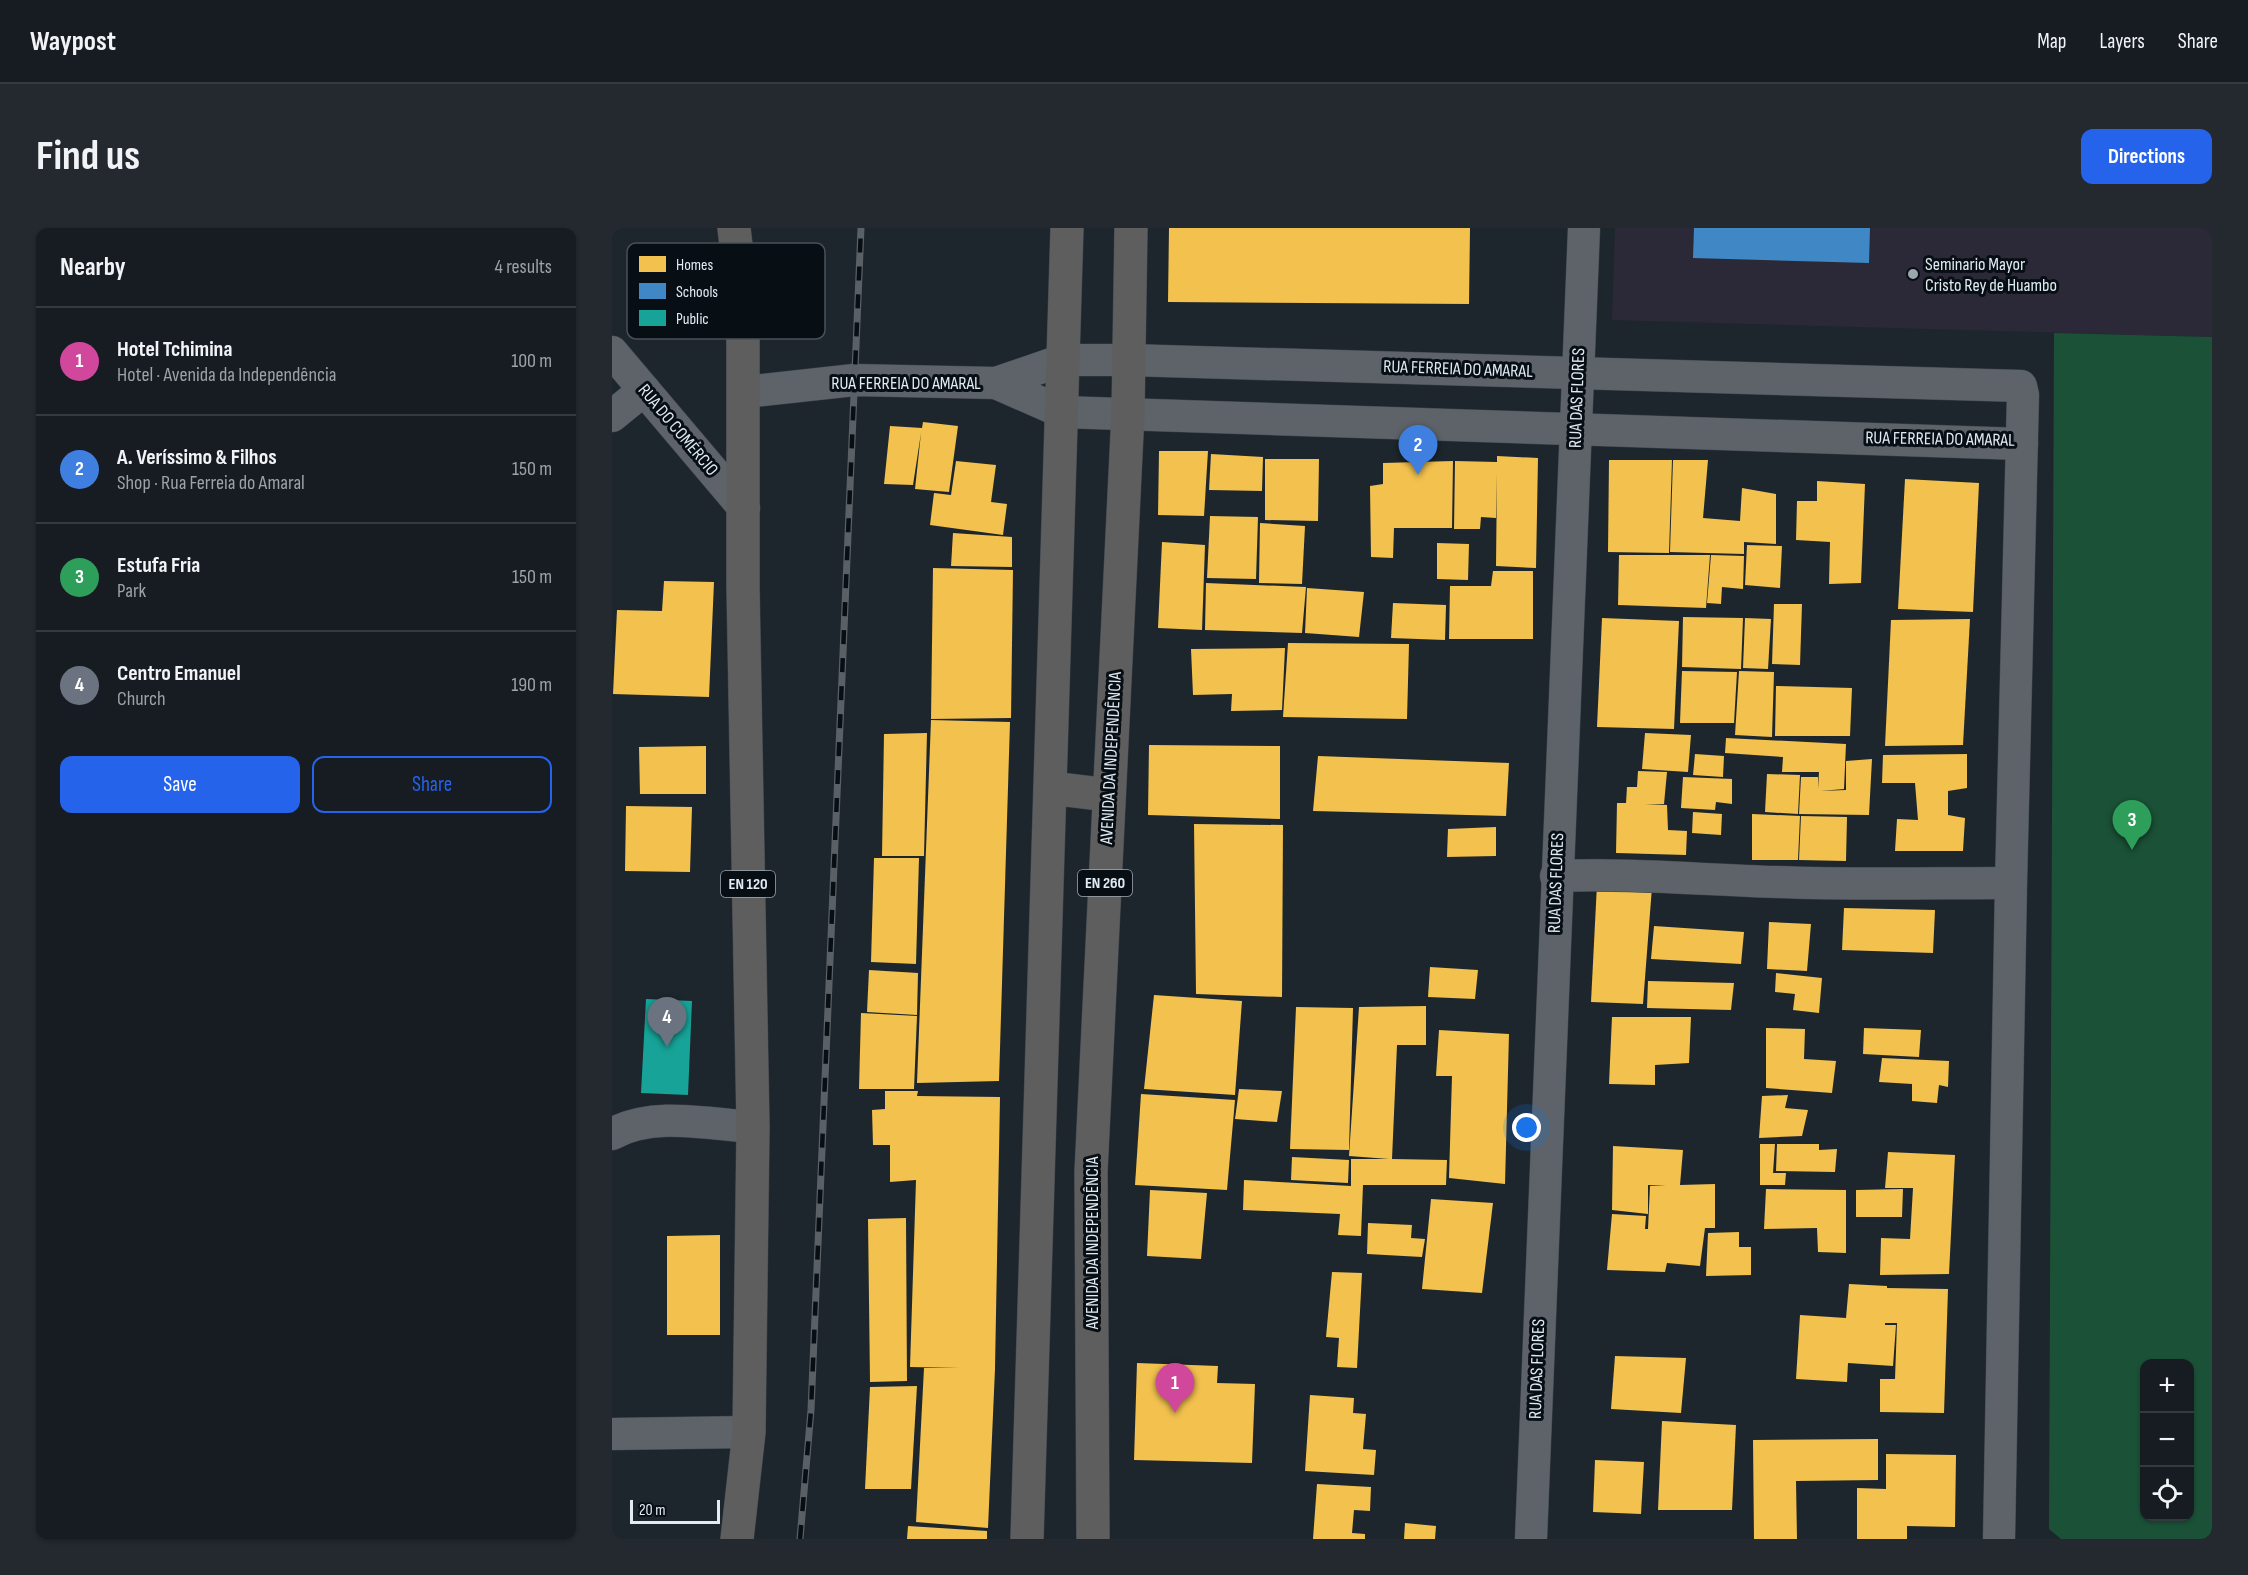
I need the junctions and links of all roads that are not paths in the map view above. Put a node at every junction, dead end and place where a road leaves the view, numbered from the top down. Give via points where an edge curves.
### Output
1 (1067, 228) edge
2 (1131, 228) edge
3 (1584, 228) edge
4 (743, 339) edge
5 (612, 352) edge
6 (1063, 360) junction
7 (1129, 360) junction
8 (1577, 372) junction
9 (996, 383) junction
10 (644, 390) junction
11 (744, 392) junction
12 (1062, 412) junction
13 (1128, 413) junction
14 (612, 416) edge
15 (1576, 429) junction
16 (2022, 444) junction
17 (744, 508) junction
18 (1050, 789) junction
19 (1109, 795) junction
20 (1556, 876) junction
21 (2011, 883) junction
22 (753, 1127) junction
23 (612, 1134) edge
24 (1038, 1168) junction
25 (1091, 1172) junction
26 (749, 1432) junction
27 (612, 1434) edge
28 (737, 1539) edge
29 (1027, 1539) edge
30 (1093, 1539) edge
31 (1531, 1539) edge
32 (2000, 1539) edge

1 - 6 main road
2 - 7 main road, AVENIDA DA INDEPENDÊNCIA / EN 260
3 - 8 street, RUA DAS FLORES
4 - 11 main road, EN 120
5 - 10 street, RUA DO COMÉRCIO
6 - 7 street, RUA FERREIA DO AMARAL
6 - 9 street, RUA FERREIA DO AMARAL
6 - 12 main road
7 - 8 street, RUA FERREIA DO AMARAL
7 - 13 main road, AVENIDA DA INDEPENDÊNCIA / EN 260
8 - 15 street, RUA DAS FLORES
8 - 16 street, RUA FERREIA DO AMARAL via 2021,386
9 - 11 street, RUA FERREIA DO AMARAL via 854,380
9 - 12 street, RUA FERREIA DO AMARAL
10 - 14 street
10 - 17 street, RUA DO COMÉRCIO
11 - 17 main road, EN 120
12 - 13 street, RUA FERREIA DO AMARAL
12 - 18 main road
13 - 15 street, RUA FERREIA DO AMARAL
13 - 19 main road, AVENIDA DA INDEPENDÊNCIA / EN 260
15 - 16 street, RUA FERREIA DO AMARAL
15 - 20 street, RUA DAS FLORES
16 - 21 street
17 - 22 main road, EN 120
18 - 19 main road
18 - 24 main road
19 - 25 main road, AVENIDA DA INDEPENDÊNCIA / EN 260
20 - 21 street via 1604,874 1794,883
20 - 31 street, RUA DAS FLORES
21 - 32 street
22 - 23 street via 658,1120
22 - 26 main road, EN 120
24 - 25 main road
24 - 29 main road
25 - 30 main road, AVENIDA DA INDEPENDÊNCIA / EN 260
26 - 27 street
26 - 28 main road, EN 120

